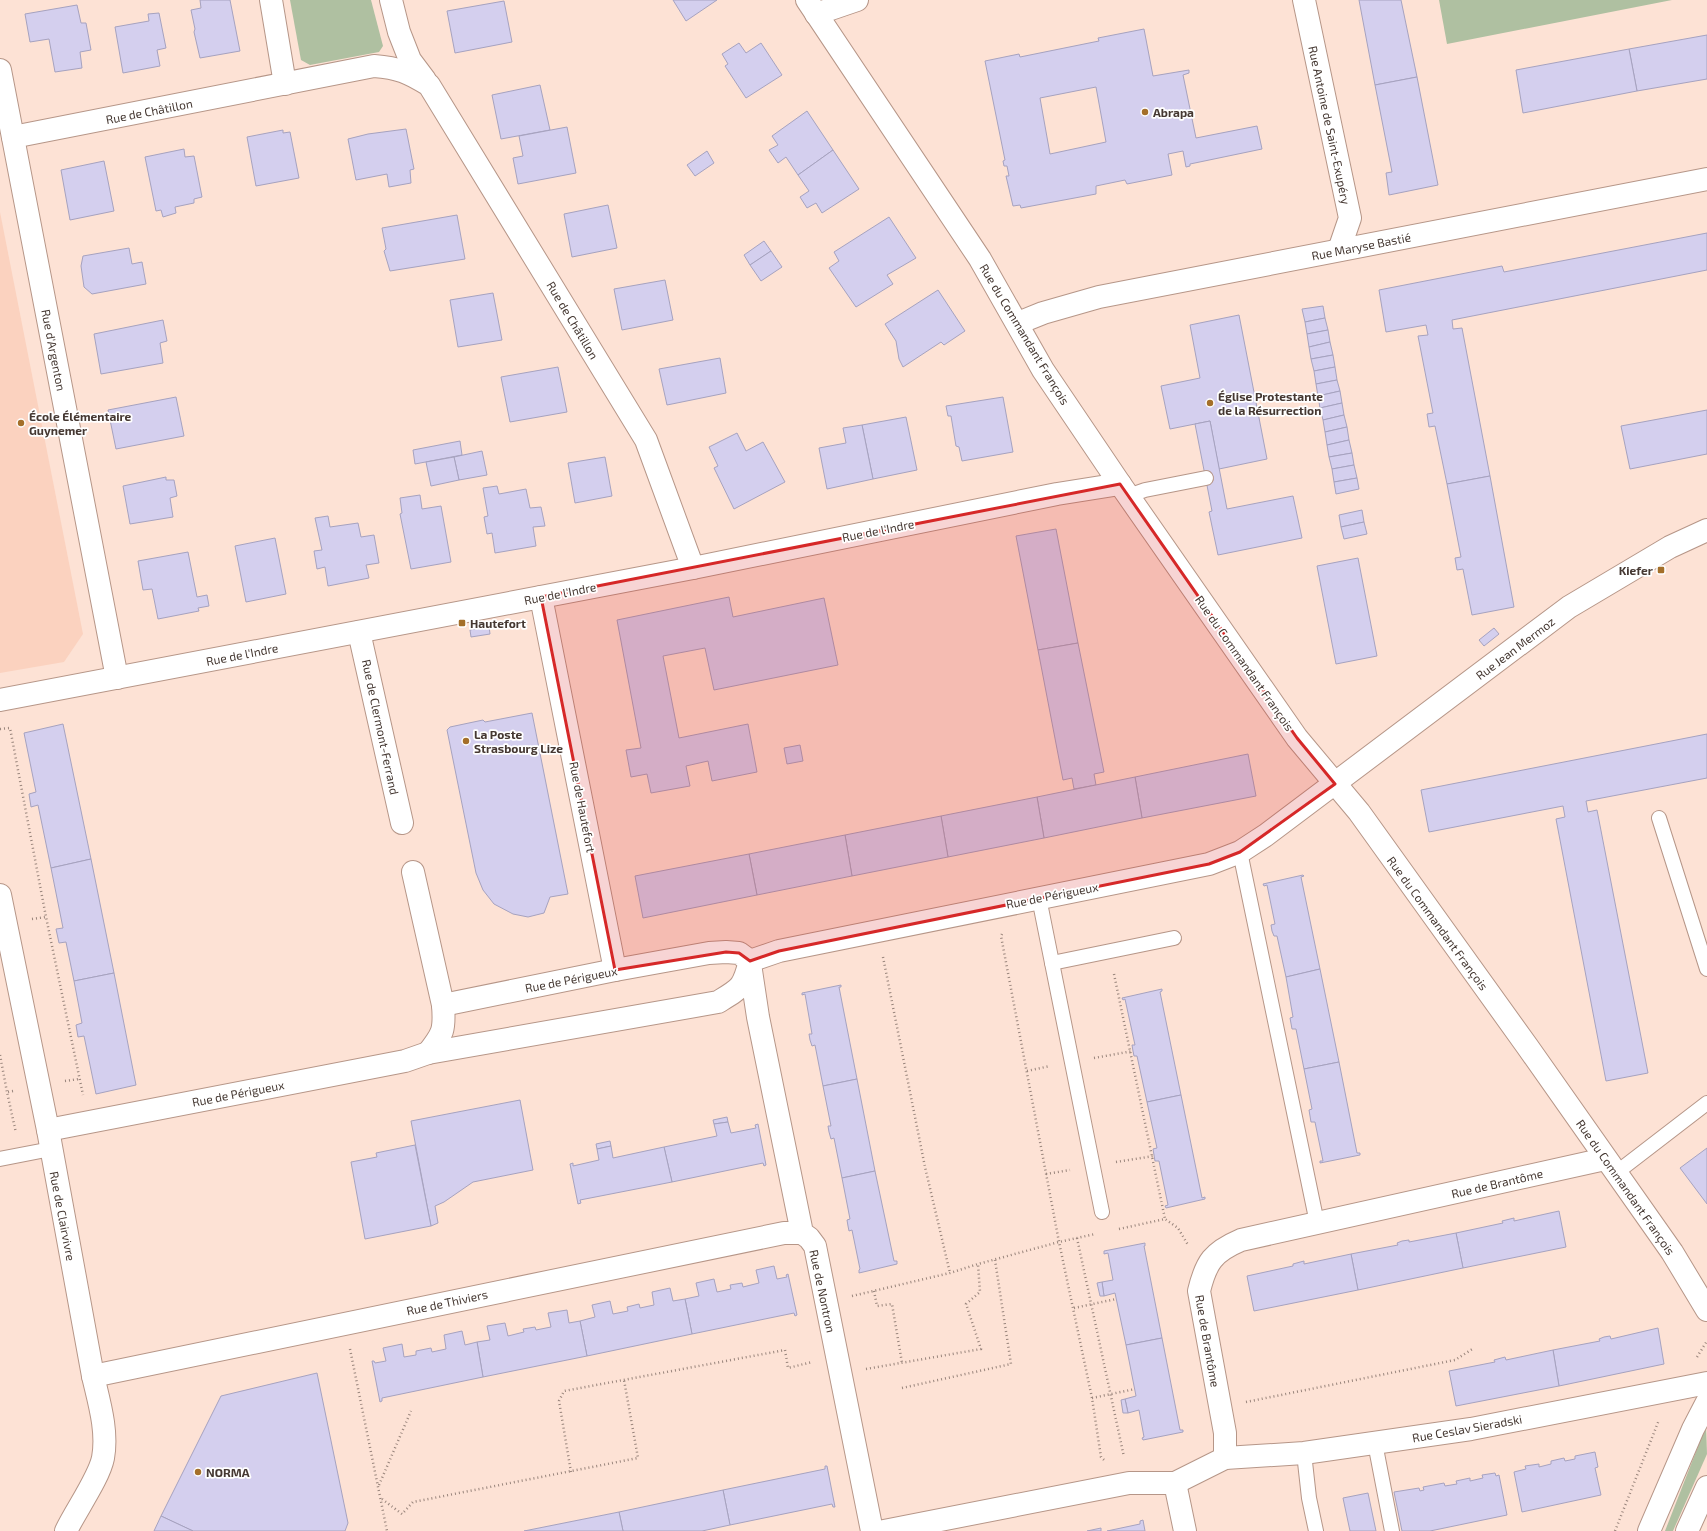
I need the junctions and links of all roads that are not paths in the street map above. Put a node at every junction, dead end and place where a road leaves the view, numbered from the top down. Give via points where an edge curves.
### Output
1 (272, 0) edge
2 (391, 0) edge
3 (857, 0) edge
4 (1304, 0) edge
5 (811, 7) edge
6 (0, 70) edge
7 (285, 84) junction
8 (428, 85) junction
9 (13, 137) junction
10 (1707, 179) edge
11 (1339, 250) junction
12 (1018, 323) junction
13 (1206, 478) dead end
14 (1124, 490) junction
15 (1707, 530) edge
16 (693, 568) junction
17 (542, 597) junction
18 (359, 632) junction
19 (117, 678) junction
20 (0, 700) edge
21 (1334, 784) junction
22 (1659, 818) dead end
23 (402, 823) dead end
24 (1240, 852) junction
25 (413, 872) dead end
26 (0, 895) edge
27 (1039, 898) junction
28 (1174, 938) dead end
29 (750, 961) junction
30 (1052, 963) junction
31 (1707, 969) edge
32 (616, 970) junction
33 (443, 1005) junction
34 (428, 1053) junction
35 (1707, 1103) edge
36 (49, 1139) junction
37 (0, 1159) edge
38 (1611, 1166) junction
39 (1102, 1212) dead end
40 (1317, 1223) junction
41 (802, 1233) junction
42 (1707, 1310) edge
43 (93, 1376) junction
44 (1707, 1383) edge
45 (1707, 1402) edge
46 (1375, 1443) junction
47 (1304, 1454) junction
48 (1225, 1458) junction
49 (1175, 1483) junction
50 (1707, 1487) edge
51 (66, 1531) edge
52 (872, 1531) edge
53 (884, 1531) edge
54 (1185, 1531) edge
55 (1316, 1531) edge
56 (1392, 1531) edge
57 (1649, 1531) edge
58 (1687, 1531) edge

1 - 7 street
2 - 8 street, Rue de Châtillon via 399,32 410,60
3 - 5 street
4 - 11 street, Rue Antoine de Saint-Exupéry via 1350,218
5 - 12 street, Rue du Commandant François via 980,259
6 - 9 street, Rue d'Argenton
7 - 8 street, Rue de Châtillon via 374,66 392,67 408,72
7 - 9 street, Rue de Châtillon
8 - 16 street, Rue de Châtillon via 646,440
9 - 19 street, Rue d'Argenton
10 - 11 street, Rue Maryse Bastié
11 - 12 street, Rue Maryse Bastié via 1099,296
12 - 14 street, Rue du Commandant François via 1043,370
13 - 14 lane via 1145,490
14 - 16 street, Rue de l'Indre via 1057,494
14 - 21 street, Rue du Commandant François via 1297,738
15 - 21 street, Rue Jean Mermoz via 1670,547 1569,607
16 - 17 street, Rue de l'Indre
17 - 18 street, Rue de l'Indre
17 - 32 street, Rue de Hautefort
18 - 19 street, Rue de l'Indre
18 - 23 street, Rue de Clermont-Ferrand
19 - 20 street, Rue de l'Indre
21 - 24 street, Rue de Périgueux
21 - 38 street, Rue du Commandant François via 1359,812
22 - 31 lane
24 - 27 street, Rue de Périgueux via 1209,864
24 - 40 lane
25 - 33 street
26 - 36 street, Rue de Clairvivre
27 - 29 street, Rue de Périgueux via 779,951
27 - 30 lane
28 - 30 lane
29 - 32 street, Rue de Périgueux via 739,953 726,952
29 - 34 street, Rue de Périgueux via 745,982 735,992 718,1002
29 - 41 street via 758,1017
30 - 39 lane
32 - 33 street, Rue de Périgueux
33 - 34 street via 445,1023 440,1038
34 - 36 street, Rue de Périgueux via 405,1061 74,1125
35 - 38 lane
36 - 37 lane
36 - 43 street, Rue de Clairvivre
38 - 40 street, Rue de Brantôme
38 - 42 street, Rue du Commandant François via 1672,1252
40 - 48 street, Rue de Brantôme via 1241,1240 1227,1246 1213,1257 1204,1271 1199,1291 1225,1433
41 - 43 street, Rue de Thiviers via 784,1233
41 - 52 street, Rue de Nontron via 815,1246
43 - 51 street, Rue de Clairvivre via 105,1441 103,1459
44 - 46 street, Rue Ceslav Sieradski via 1470,1428
45 - 57 street
46 - 47 street, Rue Ceslav Sieradski
46 - 56 lane
47 - 48 street, Rue Ceslav Sieradski
47 - 55 lane
48 - 49 street
49 - 53 street via 1129,1483
49 - 54 street
50 - 58 street

